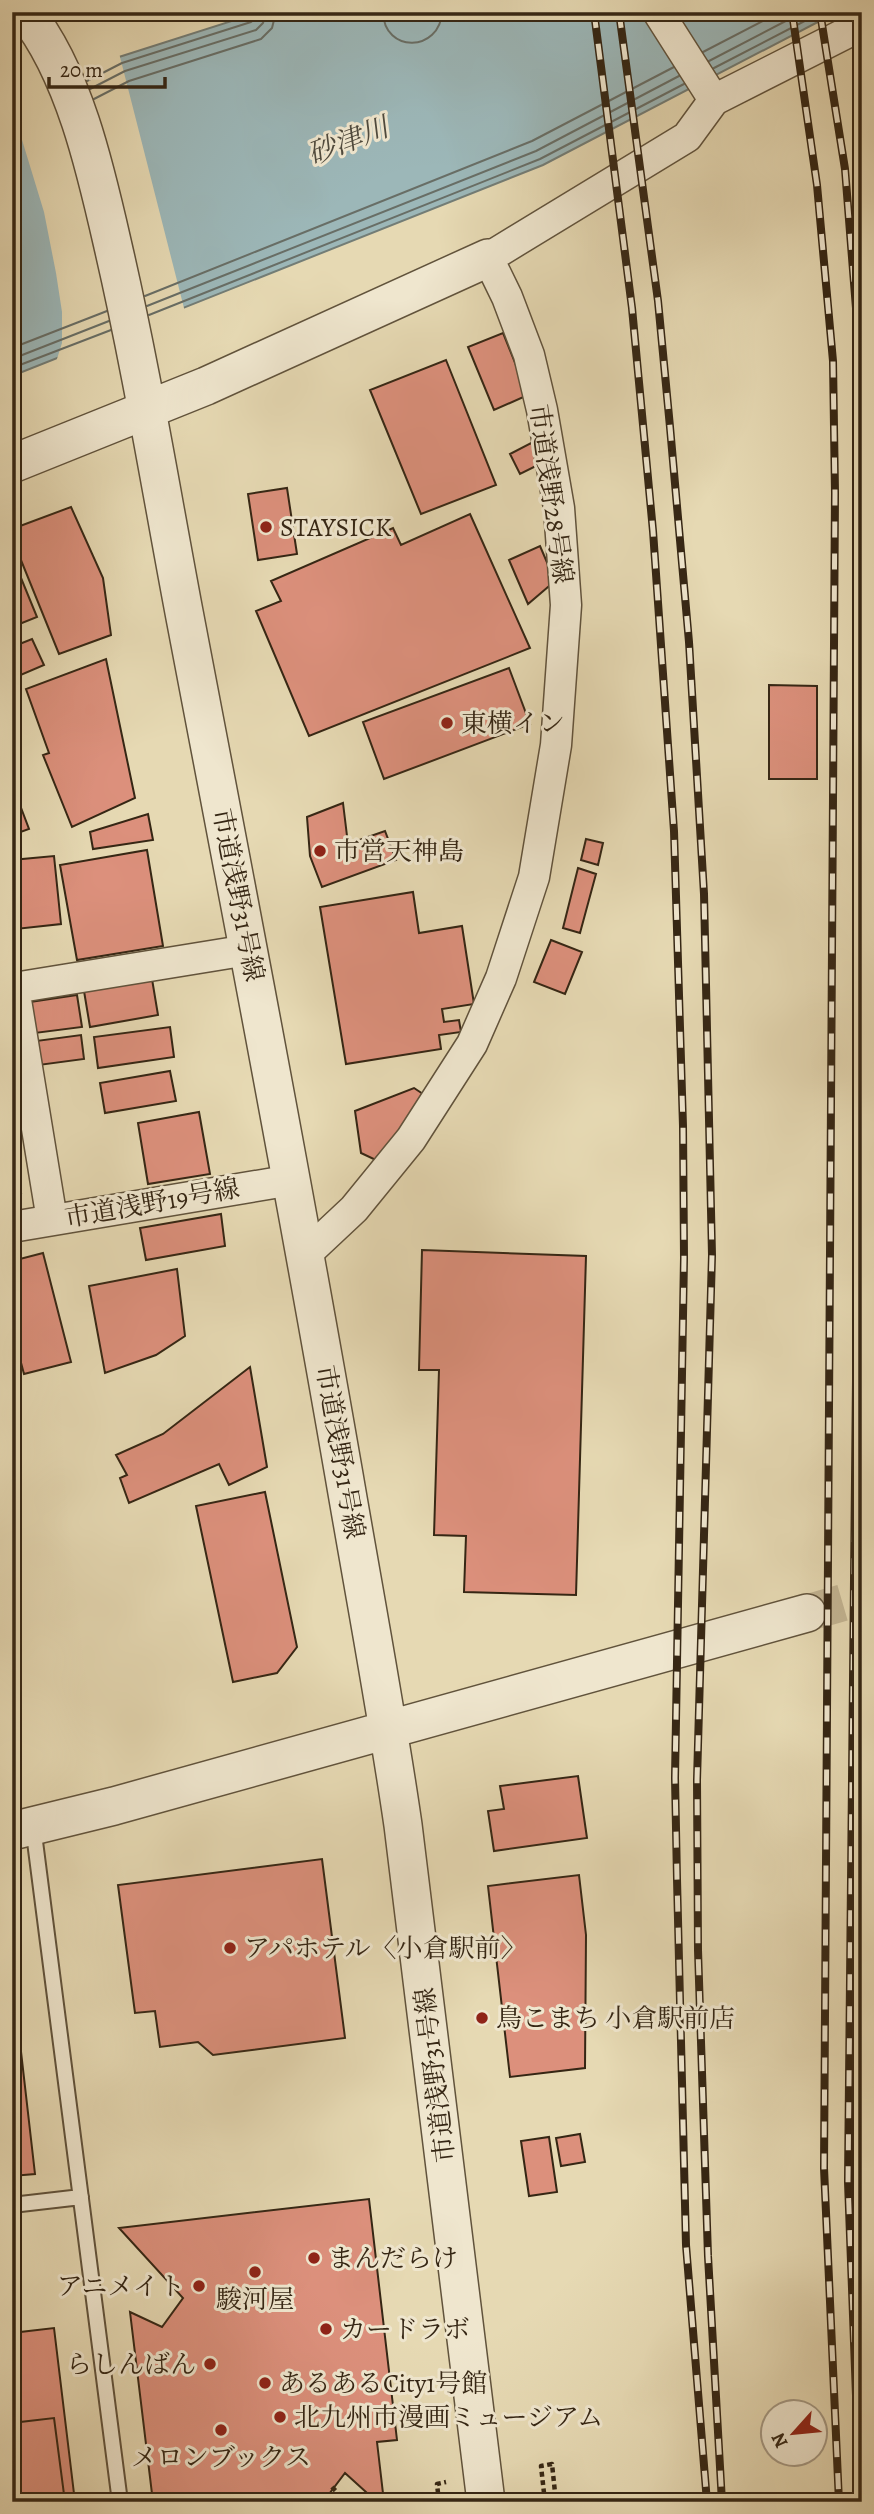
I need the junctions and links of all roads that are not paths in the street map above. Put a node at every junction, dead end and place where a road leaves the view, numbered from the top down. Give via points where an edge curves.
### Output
1 (25, 12) edge
2 (658, 12) edge
3 (862, 25) edge
4 (714, 100) junction
5 (488, 258) junction
6 (148, 410) junction
7 (12, 464) edge
8 (248, 950) junction
9 (292, 1180) junction
10 (52, 1220) junction
11 (12, 1227) edge
12 (306, 1254) junction
13 (807, 1613) tunnel mouth
14 (389, 1730) junction
15 (23, 1829) edge
16 (81, 2197) junction
17 (12, 2205) edge
18 (120, 2502) edge
19 (486, 2502) edge

1 - 6 street, 市道浅野31号線 via 53,52 100,188
2 - 4 street
3 - 4 street
4 - 5 street via 687,136
5 - 6 street
5 - 12 street, 市道浅野28号線 via 529,355 559,508 566,605 556,745 534,877 501,978 472,1044 411,1139 354,1209
6 - 7 street
6 - 8 street, 市道浅野31号線
8 - 9 street, 市道浅野31号線
8 - 10 street via 14,988
9 - 10 street, 市道浅野19号線
9 - 12 street, 市道浅野31号線
10 - 11 street, 市道浅野19号線
12 - 14 street, 市道浅野31号線
13 - 14 street
14 - 15 street
14 - 19 street, 市道浅野31号線
15 - 16 lane via 46,1916
16 - 17 lane
16 - 18 lane

